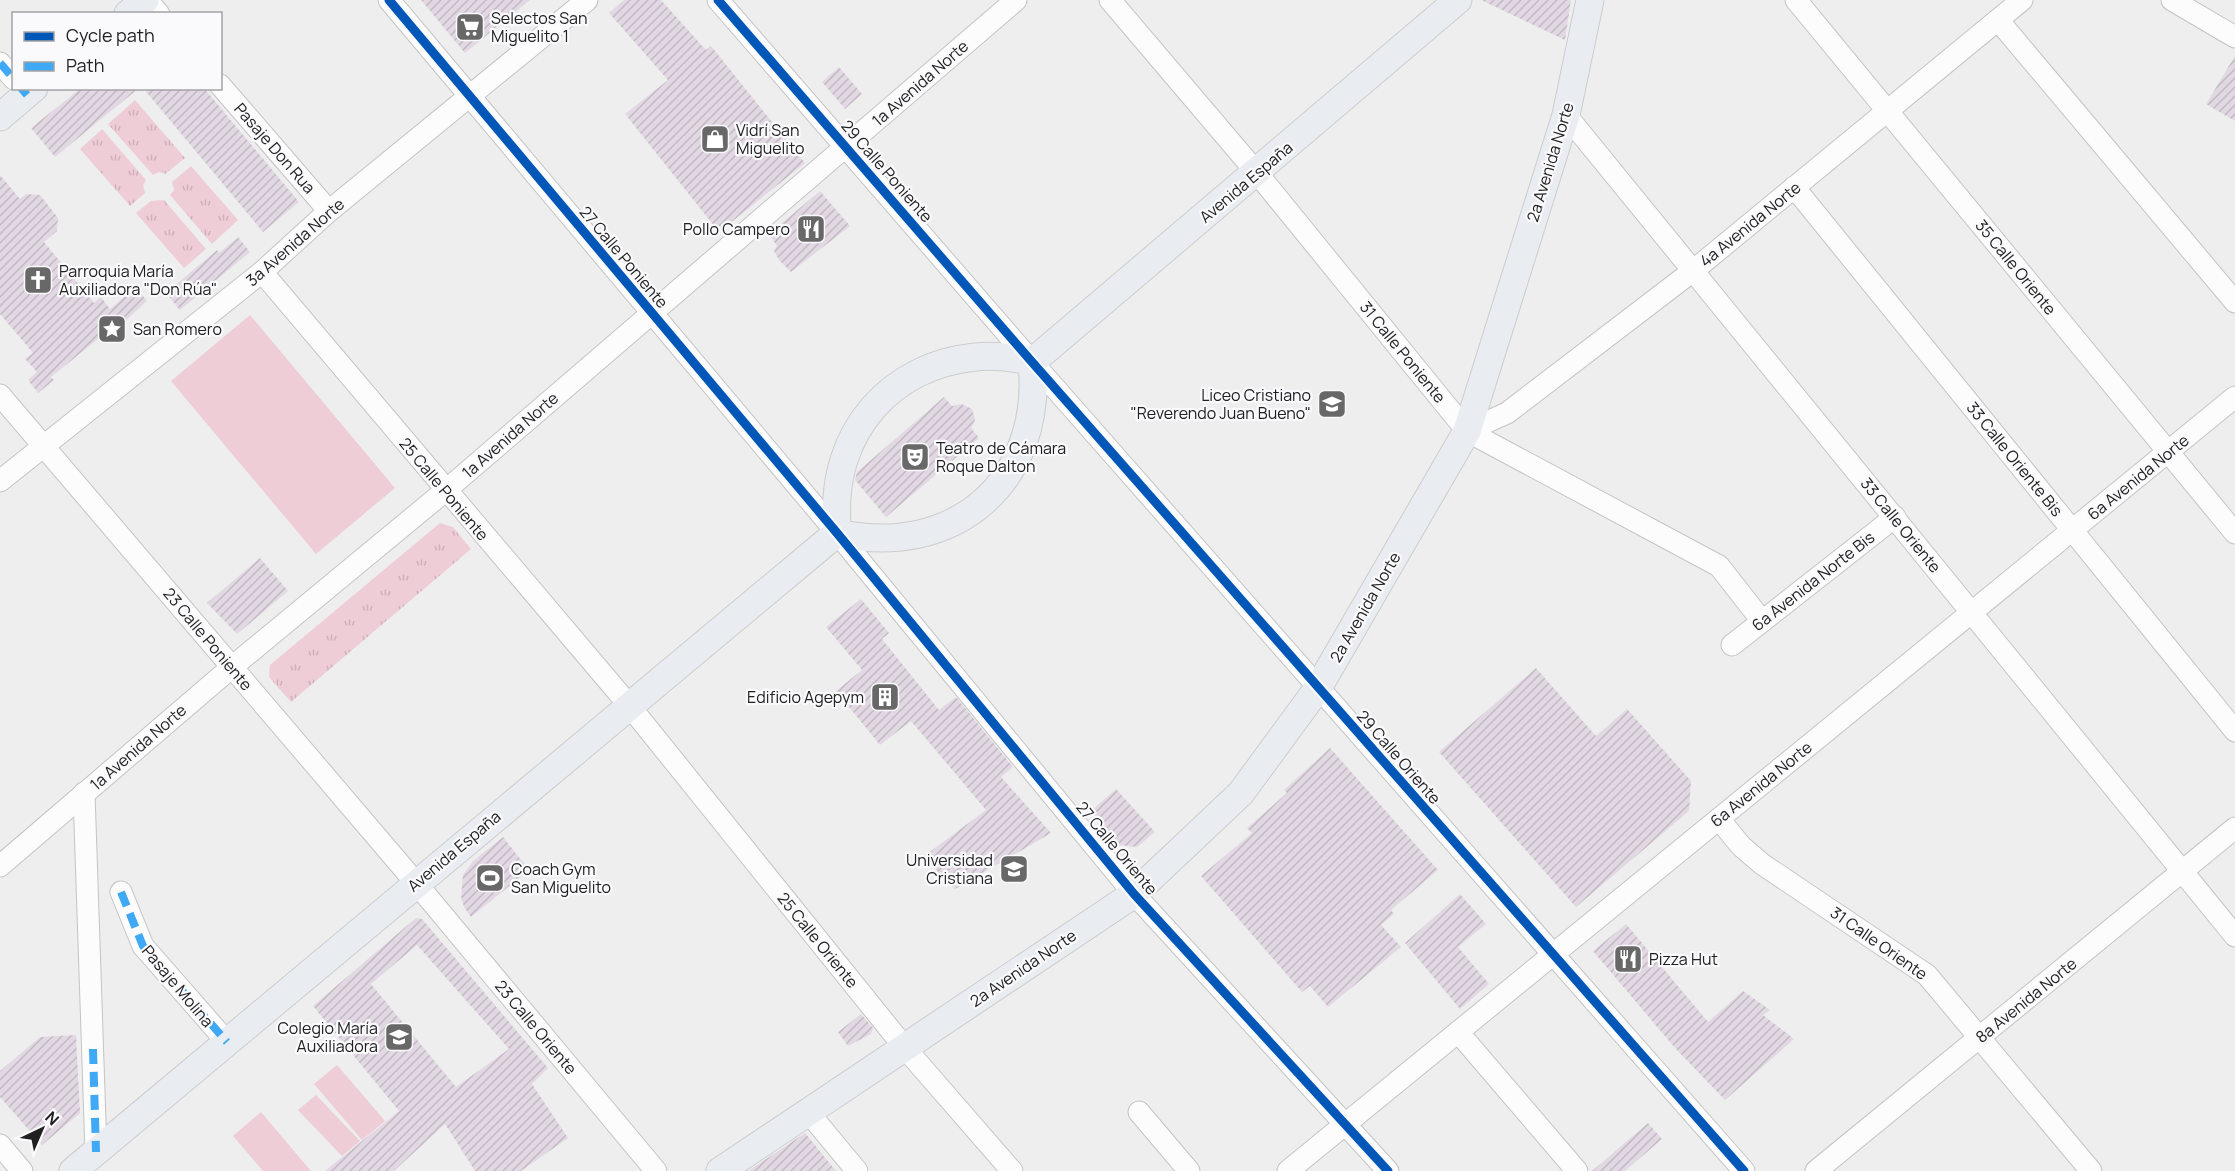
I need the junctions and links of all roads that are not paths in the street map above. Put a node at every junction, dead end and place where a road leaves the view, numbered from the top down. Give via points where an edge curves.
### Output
1 (146, 0) edge
2 (389, 0) edge
3 (587, 0) edge
4 (718, 0) edge
5 (1016, 0) edge
6 (1110, 0) edge
7 (1458, 0) edge
8 (1590, 0) edge
9 (1796, 0) edge
10 (2022, 0) edge
11 (2172, 0) edge
12 (131, 12) edge
13 (157, 12) edge
14 (1998, 20) junction
15 (2235, 37) edge
16 (0, 63) edge
17 (12, 76) edge
18 (222, 87) edge
19 (22, 90) edge
20 (470, 96) junction
21 (1887, 111) junction
22 (1566, 115) junction
23 (0, 117) edge
24 (846, 146) junction
25 (1257, 173) junction
26 (1794, 187) junction
27 (329, 211) junction
28 (1694, 270) junction
29 (262, 272) junction
30 (2235, 302) edge
31 (651, 313) junction
32 (1032, 362) junction
33 (0, 395) edge
34 (2235, 397) edge
35 (1467, 431) junction
36 (43, 445) junction
37 (2168, 452) junction
38 (0, 481) edge
39 (445, 491) junction
40 (1895, 517) junction
41 (2072, 530) junction
42 (837, 533) junction
43 (2235, 533) edge
44 (1972, 612) junction
45 (1762, 621) junction
46 (1732, 645) dead end
47 (232, 667) junction
48 (1318, 688) junction
49 (628, 704) junction
50 (2235, 731) edge
51 (84, 794) junction
52 (1719, 819) junction
53 (2235, 828) edge
54 (0, 866) edge
55 (2182, 871) junction
56 (416, 883) junction
57 (121, 892) dead end
58 (1134, 894) junction
59 (2235, 936) edge
60 (1553, 954) junction
61 (1458, 1032) junction
62 (1980, 1037) junction
63 (226, 1042) junction
64 (905, 1047) junction
65 (808, 1112) junction
66 (1139, 1112) dead end
67 (1346, 1124) junction
68 (0, 1145) edge
69 (96, 1152) junction
70 (22, 1171) edge
71 (74, 1171) edge
72 (656, 1171) edge
73 (720, 1171) edge
74 (857, 1171) edge
75 (1012, 1171) edge
76 (1189, 1171) edge
77 (1288, 1171) edge
78 (1388, 1171) edge
79 (1576, 1171) edge
80 (1744, 1171) edge
81 (1816, 1171) edge
82 (2091, 1171) edge

1 - 12 main road
1 - 13 street
2 - 20 street, 27 Calle Poniente
3 - 20 street, 3a Avenida Norte
4 - 24 street, 29 Calle Poniente
5 - 24 street, 1a Avenida Norte
6 - 25 street, 31 Calle Poniente
7 - 25 main road, Avenida España
8 - 22 main road, 2a Avenida Norte
9 - 21 street, 35 Calle Oriente
10 - 14 street, 4a Avenida Norte
11 - 15 street
14 - 21 street, 4a Avenida Norte
14 - 30 street
16 - 17 street
18 - 27 street, Pasaje Don Rua
19 - 23 main road
20 - 27 street, 3a Avenida Norte
20 - 31 street, 27 Calle Poniente
21 - 26 street, 4a Avenida Norte
21 - 37 street, 35 Calle Oriente
22 - 28 street, 33 Calle Oriente
22 - 35 main road, 2a Avenida Norte
24 - 31 street, 1a Avenida Norte
24 - 32 street, 29 Calle Poniente
25 - 32 main road, Avenida España
25 - 35 street, 31 Calle Poniente
26 - 28 street, 4a Avenida Norte
26 - 41 street, 33 Calle Oriente Bis
27 - 29 street, 3a Avenida Norte
28 - 35 street, 4a Avenida Norte via 1508,413
28 - 40 street, 33 Calle Oriente
29 - 36 street, 3a Avenida Norte
29 - 39 street, 25 Calle Poniente
31 - 39 street, 1a Avenida Norte
31 - 42 street, 27 Calle Poniente
32 - 42 main road via 988,355 941,362 899,384 881,399 853,437 844,459 838,482
32 - 42 main road via 1034,386 1028,433 1011,469 991,494 953,522 908,538 860,538
32 - 48 street, 29 Calle Oriente
33 - 36 street, 23 Calle Poniente
34 - 37 street, 6a Avenida Norte
35 - 45 street, 31 Calle Poniente via 1719,567
35 - 48 main road, 2a Avenida Norte
36 - 38 street, 3a Avenida Norte
36 - 47 street, 23 Calle Poniente
37 - 41 street, 6a Avenida Norte
37 - 43 street, 35 Calle Oriente
39 - 47 street, 1a Avenida Norte
39 - 49 street, 25 Calle Poniente
40 - 44 street, 33 Calle Oriente
40 - 45 street, 6a Avenida Norte Bis
41 - 44 street, 6a Avenida Norte
41 - 50 street, 33 Calle Oriente Bis
42 - 49 main road, Avenida España
42 - 58 street, 27 Calle Oriente
44 - 52 street, 6a Avenida Norte
44 - 55 street, 33 Calle Oriente
45 - 46 street, 6a Avenida Norte Bis
47 - 51 street, 1a Avenida Norte
47 - 56 street, 23 Calle Poniente
48 - 58 main road, 2a Avenida Norte via 1241,793
48 - 60 street, 29 Calle Oriente
49 - 56 main road, Avenida España
49 - 64 street, 25 Calle Oriente
51 - 54 street, 1a Avenida Norte
51 - 69 street
52 - 60 street, 6a Avenida Norte
52 - 62 street, 31 Calle Oriente via 1762,864 1927,975
53 - 55 street, 8a Avenida Norte
55 - 59 street, 33 Calle Oriente
55 - 62 street, 8a Avenida Norte
56 - 63 main road, Avenida España
56 - 72 street, 23 Calle Oriente
57 - 63 street, Pasaje Molina via 143,946
58 - 64 main road, 2a Avenida Norte
58 - 67 street, 27 Calle Oriente
60 - 61 street, 6a Avenida Norte
60 - 80 street, 29 Calle Oriente
61 - 67 street, 6a Avenida Norte
61 - 79 street
62 - 81 street, 8a Avenida Norte
62 - 82 street, 31 Calle Oriente
63 - 69 main road, Avenida España
64 - 65 main road, 2a Avenida Norte
64 - 75 street, 25 Calle Oriente
65 - 73 main road, 2a Avenida Norte
65 - 74 street
66 - 76 street
67 - 77 street, 6a Avenida Norte
67 - 78 street, 27 Calle Oriente
68 - 70 street
69 - 71 main road, Avenida España

